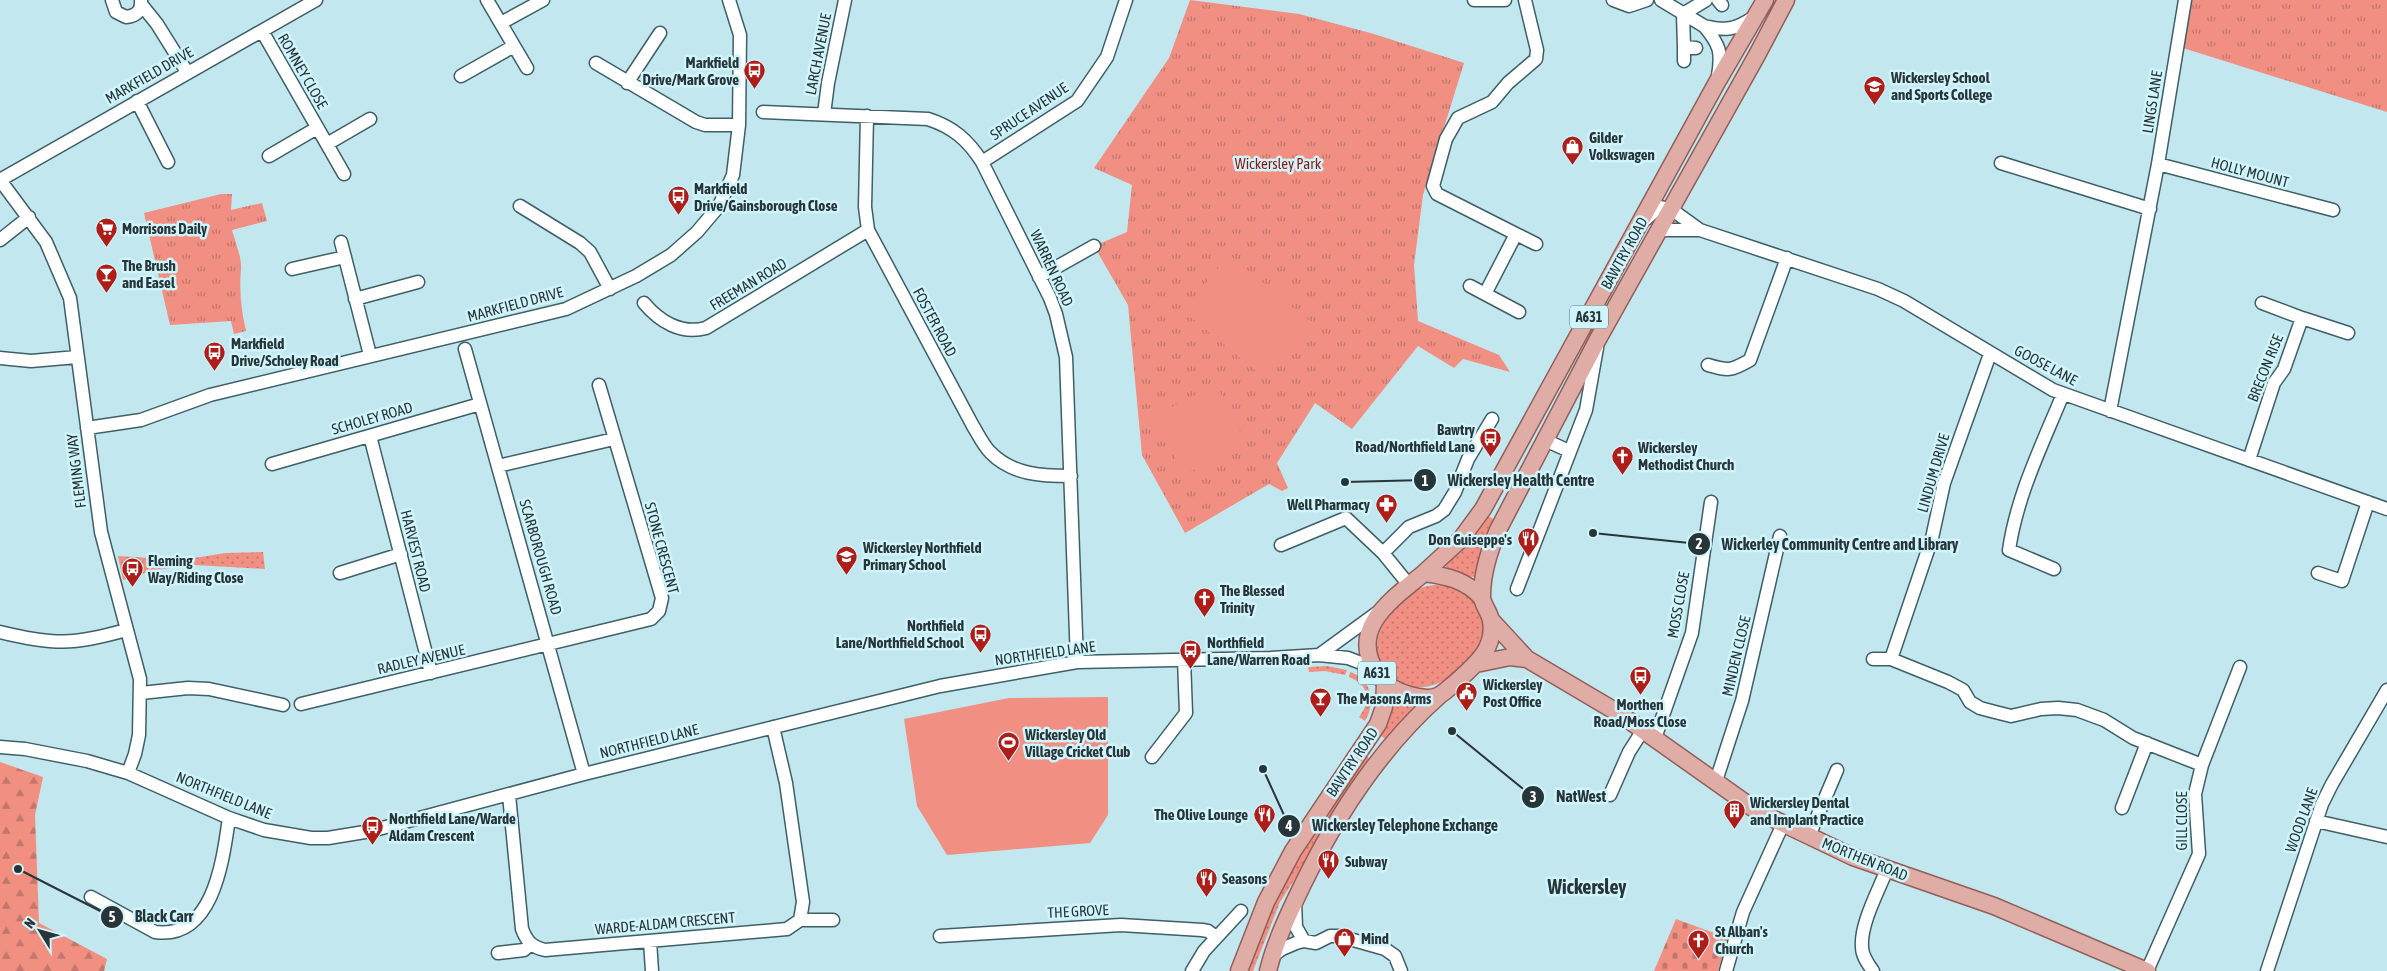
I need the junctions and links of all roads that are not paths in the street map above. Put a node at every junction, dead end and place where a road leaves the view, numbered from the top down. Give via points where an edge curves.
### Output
1 (112, 0) edge
2 (316, 0) edge
3 (487, 0) edge
4 (543, 0) edge
5 (729, 0) edge
6 (845, 0) edge
7 (1474, 0) edge
8 (1504, 0) edge
9 (1525, 0) edge
10 (1613, 0) edge
11 (1647, 0) edge
12 (1661, 0) edge
13 (1706, 0) edge
14 (1765, 0) edge
15 (1786, 0) edge
16 (2186, 0) edge
17 (1123, 1) edge
18 (141, 2) edge
19 (1684, 14) junction
20 (1756, 15) junction
21 (501, 23) junction
22 (1704, 26) junction
23 (262, 31) junction
24 (660, 33) dead end
25 (514, 46) junction
26 (1684, 61) dead end
27 (596, 63) dead end
28 (527, 68) dead end
29 (187, 72) junction
30 (461, 76) dead end
31 (627, 83) junction
32 (1716, 84) junction
33 (137, 101) junction
34 (763, 112) dead end
35 (824, 114) junction
36 (866, 116) junction
37 (370, 118) dead end
38 (739, 125) junction
39 (317, 128) junction
40 (327, 144) junction
41 (269, 156) dead end
42 (168, 162) dead end
43 (982, 162) junction
44 (2001, 163) dead end
45 (2158, 164) junction
46 (344, 174) dead end
47 (0, 180) edge
48 (520, 206) dead end
49 (1671, 209) junction
50 (2150, 209) junction
51 (2334, 210) dead end
52 (30, 217) junction
53 (1637, 229) junction
54 (868, 230) junction
55 (1660, 230) junction
56 (1700, 230) junction
57 (1516, 234) junction
58 (0, 240) edge
59 (341, 242) dead end
60 (1536, 244) dead end
61 (1094, 246) dead end
62 (345, 257) junction
63 (1787, 258) junction
64 (292, 270) dead end
65 (1039, 277) junction
66 (418, 282) dead end
67 (1470, 286) dead end
68 (610, 289) junction
69 (1485, 294) junction
70 (355, 299) junction
71 (644, 303) dead end
72 (2262, 303) dead end
73 (1519, 312) dead end
74 (2302, 318) junction
75 (2348, 333) dead end
76 (1598, 339) junction
77 (465, 349) dead end
78 (1990, 354) junction
79 (370, 355) junction
80 (77, 357) junction
81 (0, 358) edge
82 (1708, 365) dead end
83 (600, 385) dead end
84 (2063, 394) junction
85 (480, 404) junction
86 (2110, 411) junction
87 (1492, 419) dead end
88 (87, 428) junction
89 (370, 436) junction
90 (614, 439) junction
91 (1545, 440) junction
92 (1569, 451) junction
93 (2249, 460) junction
94 (272, 464) dead end
95 (498, 466) junction
96 (1071, 476) junction
97 (1710, 502) dead end
98 (2368, 502) junction
99 (2387, 509) edge
100 (1780, 536) dead end
101 (1281, 545) dead end
102 (401, 554) junction
103 (1383, 554) junction
104 (2054, 569) dead end
105 (340, 572) dead end
106 (1424, 572) junction
107 (2318, 573) dead end
108 (1409, 585) junction
109 (1517, 589) dead end
110 (1482, 598) junction
111 (1381, 609) junction
112 (1491, 620) junction
113 (126, 630) junction
114 (0, 632) edge
115 (548, 645) junction
116 (1319, 655) junction
117 (1891, 658) junction
118 (1184, 659) junction
119 (1527, 659) junction
120 (1873, 660) dead end
121 (1077, 662) junction
122 (1476, 664) junction
123 (2240, 667) dead end
124 (1374, 668) junction
125 (431, 674) junction
126 (1385, 683) junction
127 (2387, 690) edge
128 (141, 693) junction
129 (1440, 696) junction
130 (301, 704) dead end
131 (282, 705) dead end
132 (773, 727) junction
133 (1649, 734) junction
134 (2147, 743) junction
135 (0, 747) edge
136 (1152, 758) dead end
137 (2202, 765) junction
138 (1838, 770) dead end
139 (128, 773) junction
140 (584, 774) junction
141 (1716, 781) junction
142 (509, 795) junction
143 (1610, 795) dead end
144 (2122, 808) dead end
145 (229, 818) junction
146 (2316, 821) junction
147 (1783, 824) junction
148 (1809, 836) junction
149 (2387, 838) edge
150 (1887, 869) junction
151 (90, 897) dead end
152 (1295, 902) junction
153 (1241, 911) dead end
154 (800, 920) junction
155 (833, 920) dead end
156 (940, 936) dead end
157 (1216, 937) junction
158 (650, 941) junction
159 (1304, 942) junction
160 (530, 945) junction
161 (498, 953) dead end
162 (1269, 965) edge
163 (652, 971) edge
164 (1192, 971) edge
165 (1239, 971) edge
166 (1401, 971) edge
167 (1726, 971) edge
168 (1873, 971) edge
169 (2147, 971) edge
170 (2267, 971) edge

1 - 18 street via 116,12 126,17 136,14
2 - 23 street, MARKFIELD DRIVE
3 - 21 street
4 - 21 street
5 - 38 street, MARKFIELD DRIVE via 740,35
6 - 35 street, LARCH AVENUE
7 - 8 street
9 - 57 street via 1537,50 1536,59 1508,82 1492,102 1458,118 1446,139 1433,186 1437,194
10 - 11 street via 1629,6
12 - 19 street
13 - 19 street
14 - 20 main road, BAWTRY ROAD / A631
15 - 49 main road, BAWTRY ROAD / A631
16 - 45 street, LINGS LANE
17 - 43 street, SPRUCE AVENUE via 1107,57 1077,101
18 - 29 street
19 - 22 street
19 - 26 street via 1690,48
20 - 22 street via 1738,28
20 - 32 main road, BAWTRY ROAD / A631
21 - 25 street
22 - 32 street via 1720,49
23 - 29 street, MARKFIELD DRIVE
23 - 39 street, ROMNEY CLOSE
24 - 31 street
25 - 28 street
25 - 30 street
27 - 31 street
29 - 33 street, MARKFIELD DRIVE
31 - 38 street via 696,122
32 - 53 main road, BAWTRY ROAD / A631
33 - 42 street
33 - 47 street, MARKFIELD DRIVE
34 - 35 street, WARREN ROAD
35 - 36 street, WARREN ROAD
36 - 43 street, WARREN ROAD via 917,117 941,123 972,146
36 - 54 street, FOSTER ROAD via 865,213
37 - 40 street
38 - 68 street, MARKFIELD DRIVE via 733,175 719,206 672,255
39 - 40 street, ROMNEY CLOSE
39 - 41 street, ROMNEY CLOSE
40 - 46 street, ROMNEY CLOSE
43 - 65 street, WARREN ROAD
44 - 50 street
45 - 50 street, LINGS LANE
45 - 51 street, HOLLY MOUNT
47 - 52 street, FLEMING WAY
48 - 68 street via 590,252
49 - 53 street via 1653,210
49 - 55 main road, BAWTRY ROAD / A631
49 - 56 street, GOOSE LANE
50 - 86 street, LINGS LANE
52 - 58 street
52 - 80 street, FLEMING WAY via 53,254 70,298
53 - 106 main road, BAWTRY ROAD / A631 via 1480,514 1461,539
54 - 71 street, FREEMAN ROAD via 706,328 680,328 655,316
54 - 96 street, FOSTER ROAD via 990,452 1004,464 1028,474
55 - 56 street, GOOSE LANE
55 - 76 main road, BAWTRY ROAD / A631
56 - 63 street, GOOSE LANE
57 - 60 street
57 - 69 street
59 - 62 street
61 - 65 street
62 - 64 street
62 - 70 street
63 - 78 street, GOOSE LANE via 1904,301
63 - 82 street via 1750,360 1732,370
65 - 96 street, WARREN ROAD via 1056,314 1066,357
66 - 70 street
67 - 69 street
68 - 79 street, MARKFIELD DRIVE via 566,309
69 - 73 street
70 - 79 street
72 - 74 street
74 - 75 street
74 - 93 street, BRECON RISE via 2284,369 2274,383
76 - 91 main road, BAWTRY ROAD / A631
76 - 92 street, BAWTRY ROAD via 1586,410
77 - 85 street, SCARBOROUGH ROAD
78 - 84 street, GOOSE LANE
78 - 117 street, LINDUM DRIVE via 1944,483 1932,538
79 - 88 street, MARKFIELD DRIVE via 210,395 141,420
80 - 81 street via 31,361
80 - 88 street, FLEMING WAY
83 - 90 street, STONE CRESCENT
84 - 86 street, GOOSE LANE
84 - 104 street via 2022,492 2009,550
85 - 89 street, SCHOLEY ROAD
85 - 95 street, SCARBOROUGH ROAD
86 - 93 street, GOOSE LANE
87 - 103 street via 1468,459 1444,510 1409,527
88 - 113 street, FLEMING WAY via 101,532
89 - 94 street, SCHOLEY ROAD
89 - 102 street, HARVEST ROAD
90 - 95 street
90 - 115 street, STONE CRESCENT via 662,598 658,611 642,623
91 - 92 street
91 - 110 main road, BAWTRY ROAD / A631 via 1490,549
92 - 109 street, BAWTRY ROAD
93 - 98 street, GOOSE LANE
95 - 115 street, SCARBOROUGH ROAD
96 - 121 street, WARREN ROAD
97 - 133 street, MOSS CLOSE via 1692,633
98 - 99 street, GOOSE LANE
98 - 107 street via 2342,581
100 - 141 street, MINDEN CLOSE via 1742,701
101 - 103 street via 1346,518
102 - 105 street
102 - 125 street, HARVEST ROAD
103 - 108 street
106 - 108 main road, A631
106 - 110 main road via 1460,580
108 - 111 main road, A631
110 - 112 main road
111 - 116 street
111 - 124 main road, A631 via 1373,621 1367,644
112 - 119 main road, MORTHEN ROAD
112 - 122 main road via 1488,647
113 - 114 street via 70,643 43,642
113 - 128 street, FLEMING WAY
115 - 125 street, RADLEY AVENUE
115 - 140 street, SCARBOROUGH ROAD
116 - 118 street, NORTHFIELD LANE
116 - 124 street, NORTHFIELD LANE via 1348,658
117 - 120 street
117 - 134 street via 1963,690 1970,702 1980,708 2012,716 2041,709 2077,710
118 - 121 street, NORTHFIELD LANE
118 - 136 street via 1186,713
119 - 122 main road, MORTHEN ROAD via 1510,657
119 - 133 main road, MORTHEN ROAD
121 - 132 street, NORTHFIELD LANE via 940,686
122 - 129 main road
123 - 137 street, GILL CLOSE
124 - 126 main road, A631
125 - 130 street, RADLEY AVENUE
126 - 129 main road, A631 via 1410,696
126 - 165 main road, BAWTRY ROAD / A631 via 1384,707 1378,724 1286,865 1266,902
127 - 146 street, WOOD LANE via 2332,784
128 - 131 street via 209,689
128 - 139 street, FLEMING WAY via 139,735
129 - 152 main road, BAWTRY ROAD via 1392,742 1353,795
132 - 140 street, NORTHFIELD LANE
132 - 154 street via 786,783 803,902
133 - 141 main road, MORTHEN ROAD
133 - 143 street, MOSS CLOSE via 1629,752
134 - 137 street
134 - 144 street
135 - 139 street, NORTHFIELD LANE via 45,752
137 - 169 street, GILL CLOSE via 2195,794 2199,854
138 - 148 street
139 - 145 street, NORTHFIELD LANE
140 - 142 street, NORTHFIELD LANE
141 - 147 main road, MORTHEN ROAD via 1757,811
142 - 145 street, NORTHFIELD LANE via 343,837 288,835
142 - 160 street via 522,929
145 - 151 street via 224,854 211,897 206,908 179,930 167,934 156,932
146 - 149 street
146 - 170 street, WOOD LANE
147 - 148 main road, MORTHEN ROAD
147 - 167 street via 1743,912
148 - 150 main road, MORTHEN ROAD
150 - 168 street via 1863,934 1864,955
150 - 169 main road, MORTHEN ROAD via 1994,906
152 - 159 street via 1296,927
152 - 162 main road, BAWTRY ROAD
153 - 157 street
154 - 155 street, WARDE-ALDAM CRESCENT
154 - 158 street, WARDE-ALDAM CRESCENT via 787,929
156 - 157 street, THE GROVE via 1120,925 1202,930
157 - 164 street
158 - 160 street, WARDE-ALDAM CRESCENT via 546,950
158 - 163 street
159 - 162 street via 1288,946
159 - 166 street via 1316,943 1334,935 1385,949 1394,956
160 - 161 street, WARDE-ALDAM CRESCENT via 524,950

